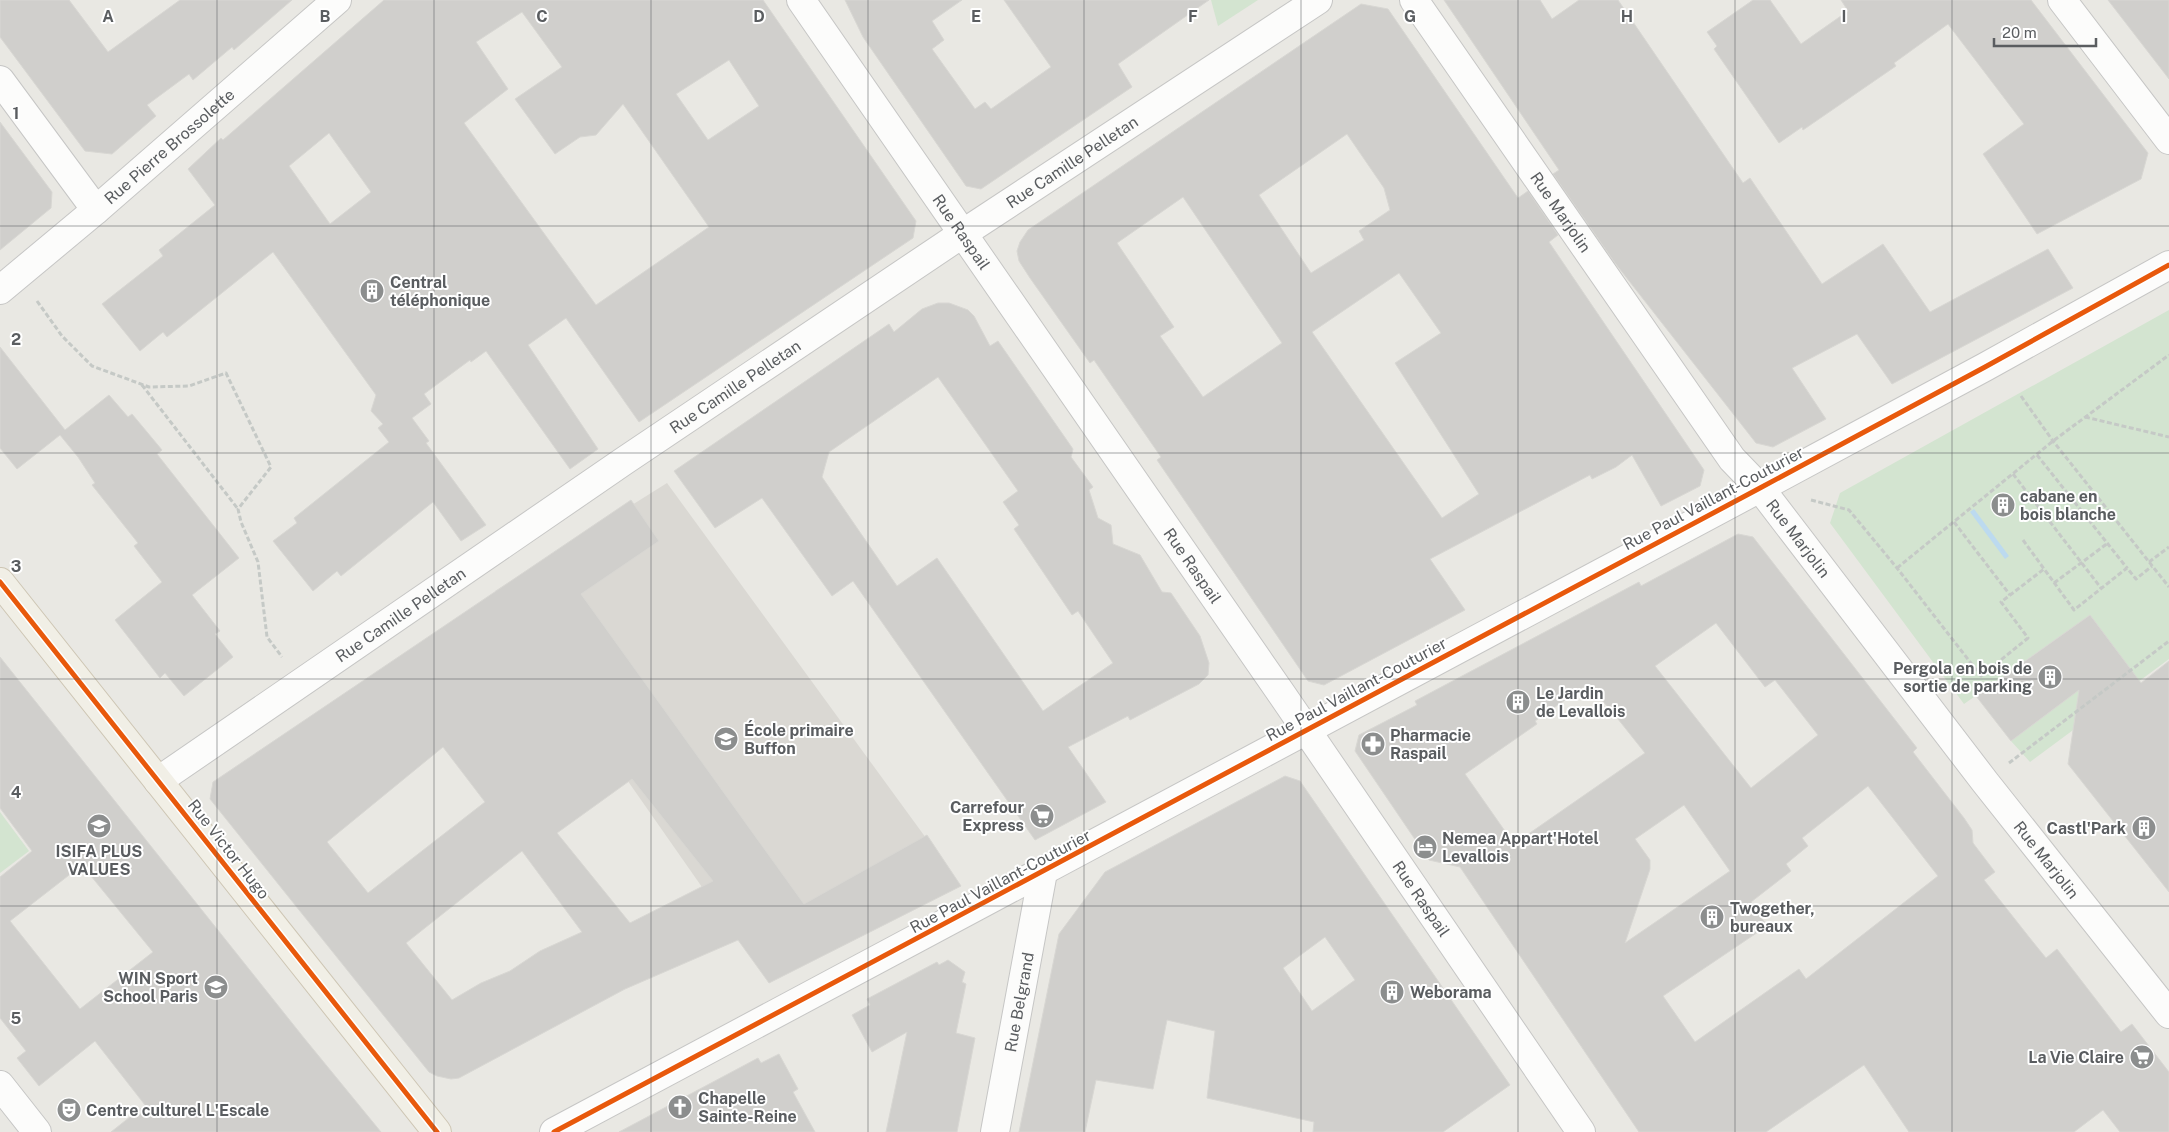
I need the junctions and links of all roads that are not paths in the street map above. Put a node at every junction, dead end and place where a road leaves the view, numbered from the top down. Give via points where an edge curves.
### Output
1 (337, 0) edge
2 (800, 0) edge
3 (1318, 0) edge
4 (1414, 0) edge
5 (2062, 0) edge
6 (0, 80) edge
7 (2169, 140) edge
8 (96, 210) junction
9 (962, 234) junction
10 (2169, 264) edge
11 (9, 283) edge
12 (1760, 488) junction
13 (0, 582) edge
14 (1306, 730) junction
15 (158, 781) junction
16 (1043, 872) junction
17 (2169, 1014) edge
18 (0, 1085) edge
19 (37, 1132) edge
20 (437, 1132) edge
21 (554, 1132) edge
22 (994, 1132) edge
23 (1581, 1132) edge

1 - 8 street, Rue Pierre Brossolette
2 - 9 street, Rue Raspail
3 - 9 street, Rue Camille Pelletan
4 - 12 street, Rue Marjolin via 1732,459
5 - 7 street
6 - 8 street
8 - 11 street, Rue Pierre Brossolette
9 - 14 street, Rue Raspail
9 - 15 street, Rue Camille Pelletan
10 - 12 street, Rue Paul Vaillant-Couturier
12 - 14 street, Rue Paul Vaillant-Couturier
12 - 17 street, Rue Marjolin via 1985,782
13 - 15 main road, Rue Victor Hugo
14 - 16 street, Rue Paul Vaillant-Couturier
14 - 23 street, Rue Raspail
15 - 20 main road, Rue Victor Hugo
16 - 21 street, Rue Paul Vaillant-Couturier
16 - 22 street, Rue Belgrand
18 - 19 street

